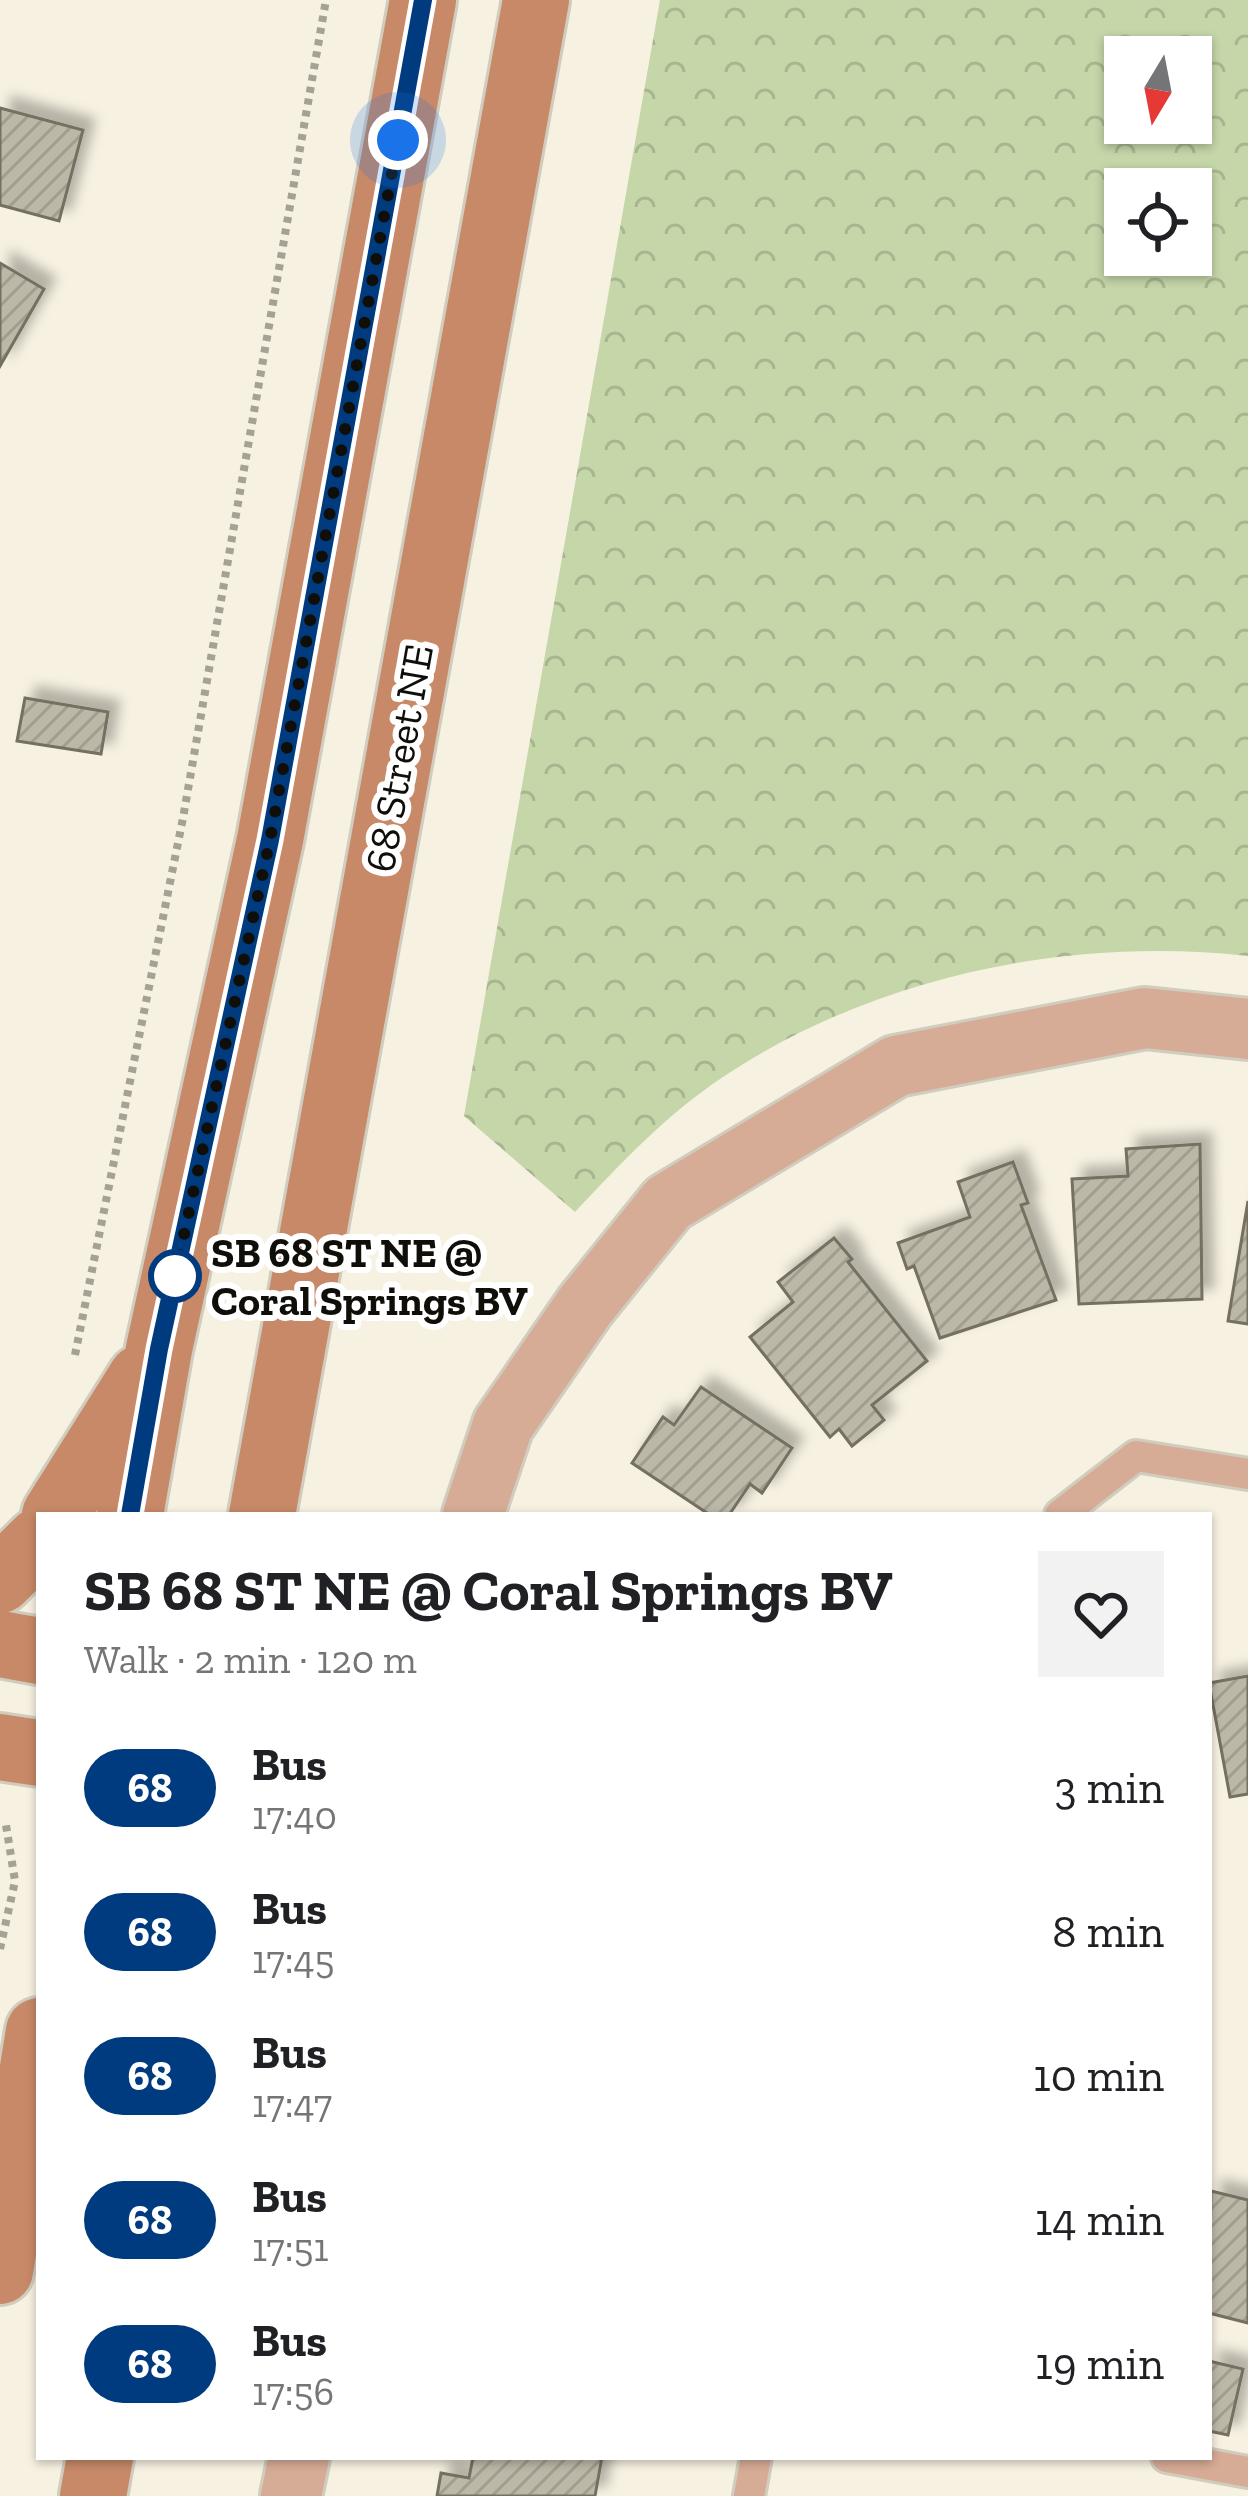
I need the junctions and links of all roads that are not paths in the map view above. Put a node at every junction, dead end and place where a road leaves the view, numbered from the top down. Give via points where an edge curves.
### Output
1 (423, 0) edge
2 (536, 0) edge
3 (1248, 1028) edge
4 (159, 1349) junction
5 (1248, 1474) edge
6 (57, 1512) edge
7 (131, 1512) edge
8 (263, 1512) edge
9 (474, 1512) edge
10 (1064, 1512) edge
11 (36, 1544) edge
12 (0, 1580) edge
13 (0, 1644) edge
14 (36, 1650) edge
15 (0, 1747) edge
16 (36, 1753) edge
17 (36, 2049) edge
18 (0, 2271) edge
19 (99, 2460) edge
20 (297, 2460) edge
21 (755, 2460) edge
22 (1183, 2460) edge
23 (1248, 2472) edge
24 (93, 2496) edge
25 (291, 2496) edge
26 (748, 2496) edge

1 - 4 main road via 270,840
2 - 8 main road, 68 Street NE
3 - 9 street via 1145,1018 896,1066 668,1203 503,1425
4 - 6 main road
4 - 7 main road
5 - 10 lane via 1136,1456
11 - 12 main road
13 - 14 main road
15 - 16 main road
17 - 18 main road
19 - 24 main road
20 - 25 street
21 - 26 lane
22 - 23 lane

